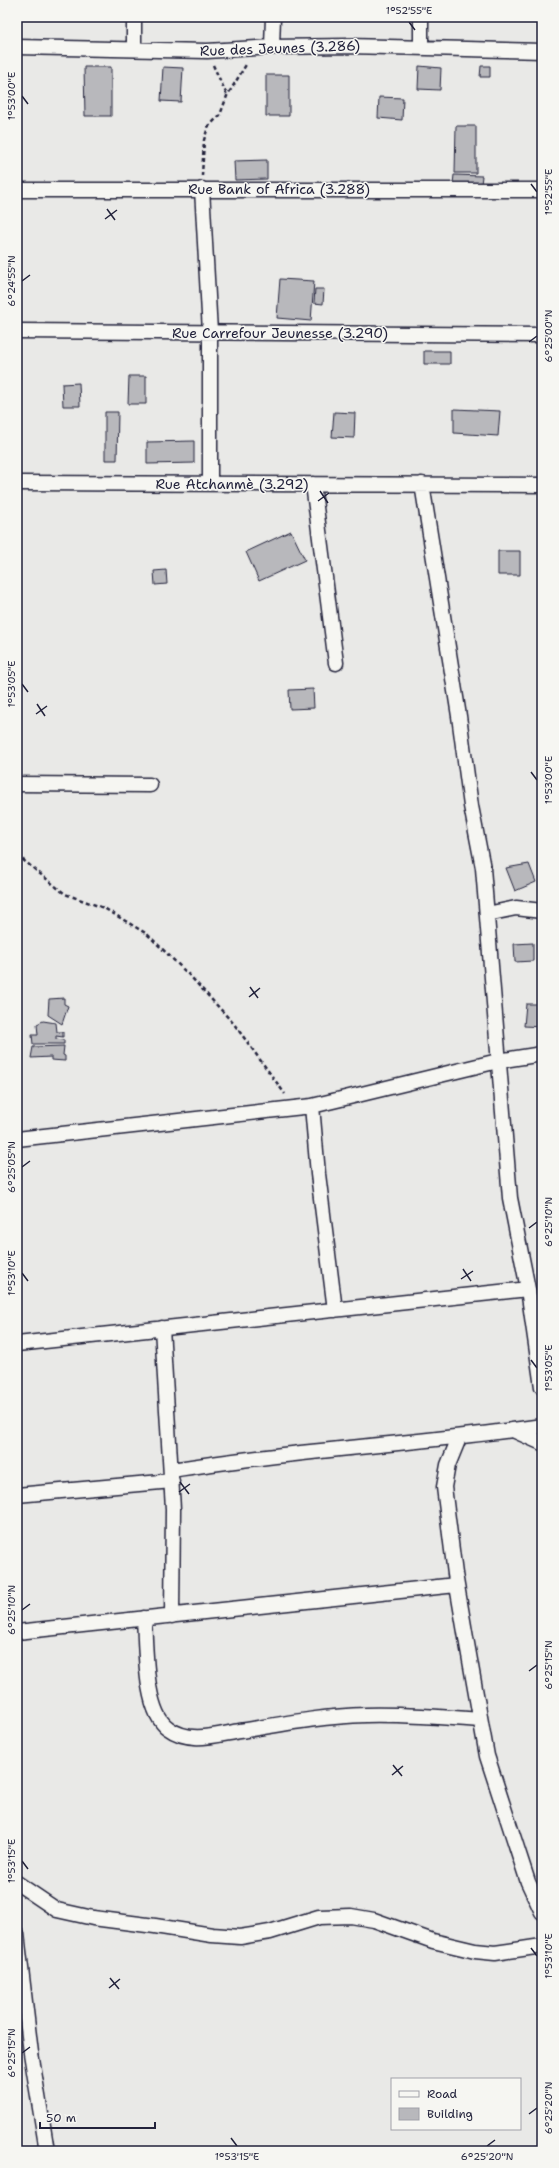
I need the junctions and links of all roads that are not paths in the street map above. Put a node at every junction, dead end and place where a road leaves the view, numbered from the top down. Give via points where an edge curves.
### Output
1 (134, 17) edge
2 (273, 17) edge
3 (421, 17) edge
4 (421, 46) junction
5 (17, 47) edge
6 (272, 47) junction
7 (134, 49) junction
8 (542, 51) edge
9 (202, 189) junction
10 (17, 190) edge
11 (542, 190) edge
12 (17, 331) edge
13 (210, 332) junction
14 (542, 335) edge
15 (17, 483) edge
16 (210, 484) junction
17 (313, 484) junction
18 (422, 484) junction
19 (542, 484) edge
20 (336, 663) dead end
21 (17, 784) edge
22 (150, 785) dead end
23 (542, 911) edge
24 (487, 914) junction
25 (542, 1054) edge
26 (498, 1061) junction
27 (312, 1106) junction
28 (17, 1138) edge
29 (528, 1289) junction
30 (335, 1310) junction
31 (162, 1328) junction
32 (17, 1344) edge
33 (542, 1387) edge
34 (542, 1426) edge
35 (513, 1430) junction
36 (459, 1438) junction
37 (542, 1442) edge
38 (172, 1476) junction
39 (17, 1495) edge
40 (456, 1585) junction
41 (172, 1616) junction
42 (144, 1618) junction
43 (17, 1632) edge
44 (480, 1720) junction
45 (17, 1883) edge
46 (542, 1912) edge
47 (17, 1934) edge
48 (542, 1946) edge
49 (47, 2151) edge

1 - 7 street
2 - 6 street
3 - 4 street
4 - 6 street, Rue des Jeunes (3.286)
4 - 8 street, Rue des Jeunes (3.286)
5 - 7 street, Rue des Jeunes (3.286)
6 - 7 street, Rue des Jeunes (3.286) via 207,51
9 - 10 street, Rue Bank of Africa (3.288)
9 - 11 street, Rue Bank of Africa (3.288)
9 - 13 street
12 - 13 street, Rue Carrefour Jeunesse (3.290)
13 - 14 street, Rue Carrefour Jeunesse (3.290)
13 - 16 street
15 - 16 street, Rue Atchanmè (3.292)
16 - 17 street, Rue Atchanmè (3.292)
17 - 18 street, Rue Atchanmè (3.292)
17 - 20 street
18 - 19 street, Rue Atchanmè (3.292)
18 - 24 street via 471,806 483,868
21 - 22 street
23 - 24 street via 516,908
24 - 26 street
25 - 26 street
26 - 27 street
26 - 29 street via 510,1198
27 - 28 street
27 - 30 street
29 - 30 street
29 - 33 street
30 - 31 street
31 - 32 street
31 - 38 street
34 - 35 street
35 - 36 street
35 - 37 street
36 - 38 street via 226,1461
36 - 40 street via 448,1465 444,1487
38 - 39 street
38 - 41 street
40 - 41 street
40 - 44 street
41 - 42 street
42 - 43 street
42 - 44 street via 152,1701 157,1716 167,1728 185,1737 204,1737 306,1719 365,1715 424,1715
44 - 46 street via 487,1756 506,1818 528,1882
45 - 48 street via 57,1910 93,1918 212,1935 240,1937 270,1932 319,1917 351,1916 374,1920 433,1941 475,1951 495,1953
47 - 49 street via 31,2053

